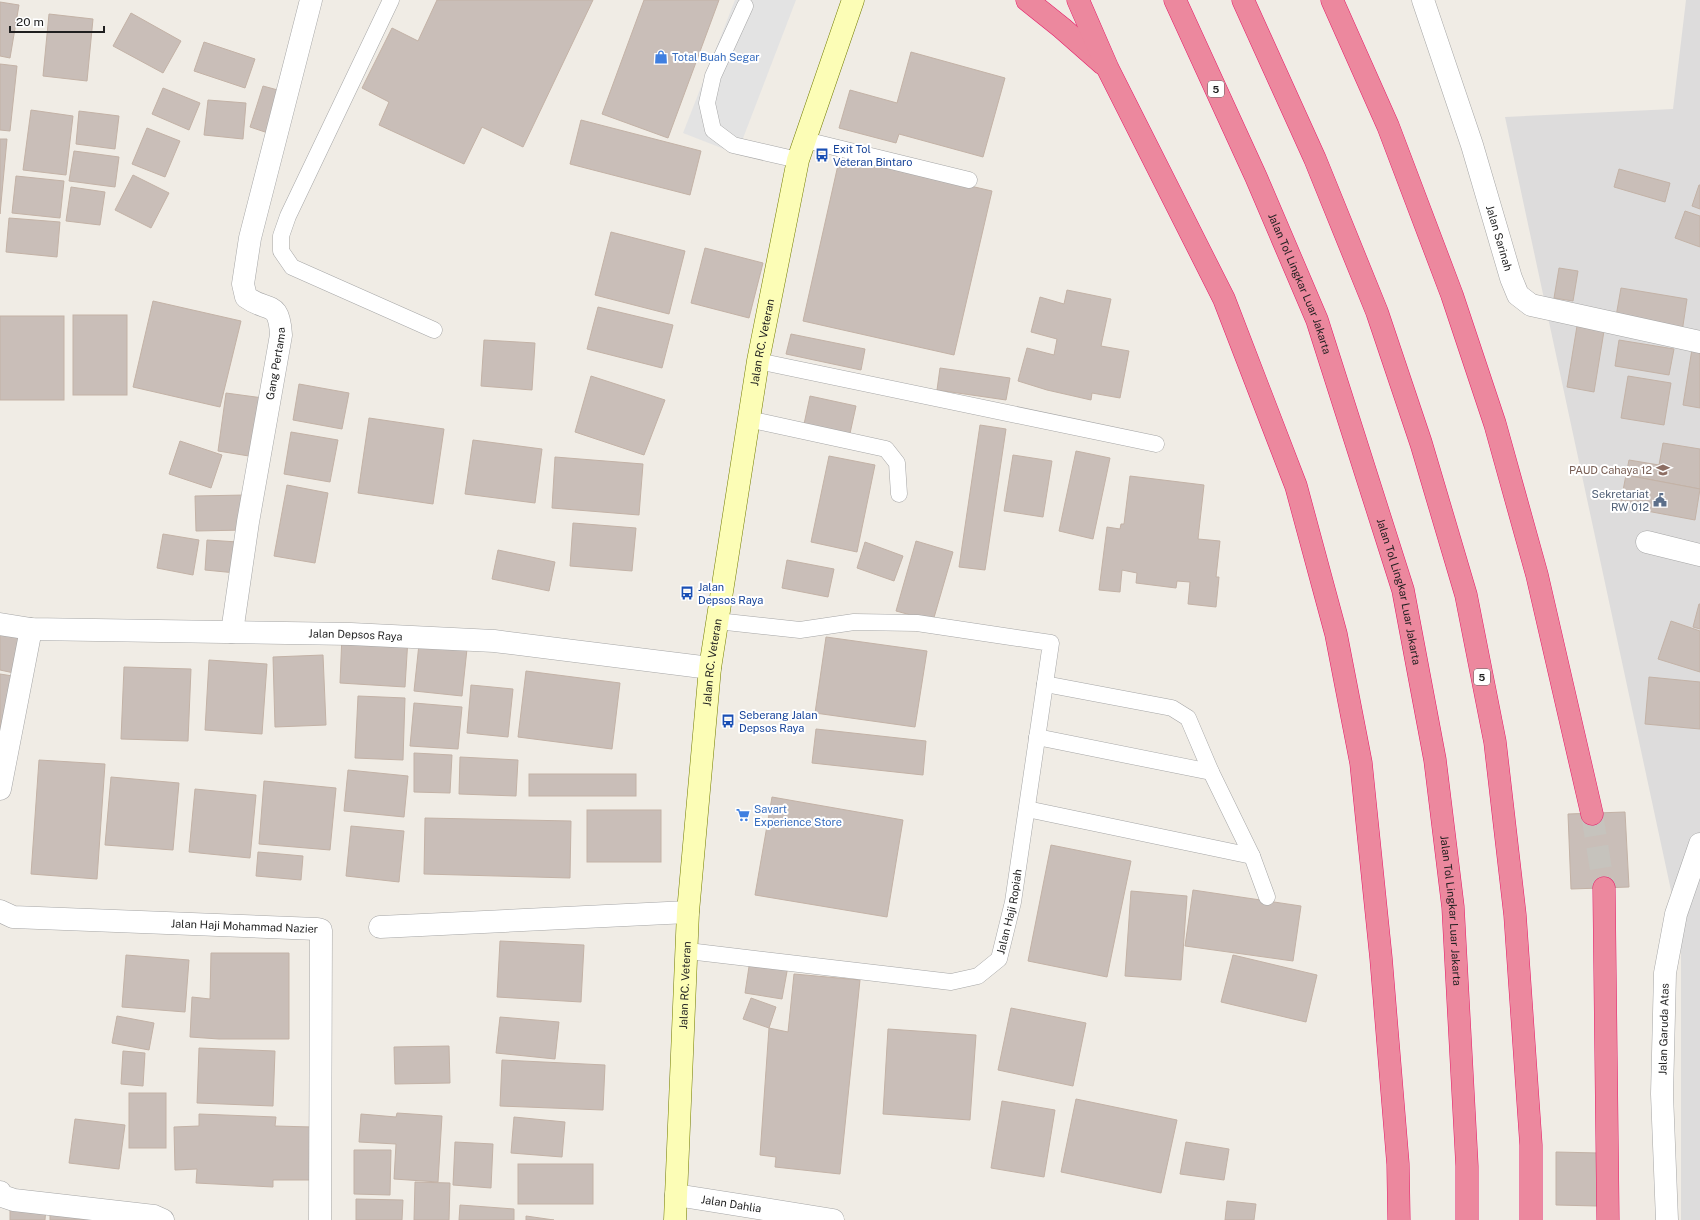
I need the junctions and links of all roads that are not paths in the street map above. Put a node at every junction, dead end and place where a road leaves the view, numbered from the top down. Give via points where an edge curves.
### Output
1 (311, 0) edge
2 (391, 0) edge
3 (853, 0) edge
4 (1026, 0) edge
5 (1078, 0) edge
6 (1175, 0) edge
7 (1243, 0) edge
8 (1332, 0) edge
9 (1423, 0) edge
10 (745, 6) dead end
11 (1108, 69) junction
12 (805, 140) junction
13 (798, 160) junction
14 (969, 180) dead end
15 (434, 330) dead end
16 (1700, 342) edge
17 (758, 361) junction
18 (748, 419) junction
19 (1156, 444) dead end
20 (899, 494) dead end
21 (1647, 542) dead end
22 (1700, 555) edge
23 (717, 621) junction
24 (0, 624) edge
25 (31, 629) junction
26 (232, 632) junction
27 (710, 668) junction
28 (1045, 684) junction
29 (1038, 737) junction
30 (1211, 772) junction
31 (0, 790) edge
32 (1026, 809) junction
33 (1592, 814) tunnel mouth
34 (1700, 844) edge
35 (1252, 856) junction
36 (1604, 888) tunnel mouth
37 (1267, 897) dead end
38 (0, 910) edge
39 (688, 912) junction
40 (380, 927) dead end
41 (688, 951) junction
42 (0, 1192) edge
43 (676, 1195) junction
44 (163, 1220) edge
45 (320, 1220) edge
46 (675, 1220) edge
47 (833, 1220) edge
48 (1399, 1220) edge
49 (1467, 1220) edge
50 (1531, 1220) edge
51 (1608, 1220) edge
52 (1667, 1220) edge

1 - 26 street, Gang Pertama via 250,238 243,284 246,297 271,308 278,316 281,335 248,522
2 - 15 lane via 288,216 281,236 281,251 292,267
3 - 12 main road, Jalan RC. Veteran
4 - 11 highway
5 - 11 highway
6 - 49 highway, Jalan Tol Lingkar Luar Jakarta / 5 via 1256,177 1317,320 1403,590 1435,760 1453,907 1467,1166
7 - 50 highway, 5 via 1315,159 1377,312 1421,443 1467,603 1495,742 1515,915 1531,1145
8 - 33 highway via 1388,126 1452,295 1495,424 1536,575
9 - 16 street, Jalan Sarinah via 1518,295 1531,305
10 - 13 lane via 713,76 707,103 713,130 733,145
11 - 48 highway via 1224,299 1296,486 1336,634 1361,763 1381,958 1398,1164
12 - 13 main road, Jalan RC. Veteran
12 - 14 lane
13 - 17 main road, Jalan RC. Veteran
17 - 18 main road, Jalan RC. Veteran
17 - 19 lane
18 - 20 lane via 886,449 897,463
18 - 23 main road, Jalan RC. Veteran
21 - 22 street
23 - 27 main road, Jalan RC. Veteran
23 - 28 lane, Jalan Haji Ropiah via 778,629 816,629 854,622 917,623 1051,643
24 - 25 street, Jalan Depsos Raya
25 - 26 street, Jalan Depsos Raya
25 - 31 street
26 - 27 street, Jalan Depsos Raya via 351,634 494,641
27 - 39 main road, Jalan RC. Veteran
28 - 29 lane, Jalan Haji Ropiah
28 - 30 lane via 1172,708 1188,718
29 - 30 lane
29 - 32 lane, Jalan Haji Ropiah
30 - 35 lane
32 - 35 lane
32 - 41 lane, Jalan Haji Ropiah via 1012,902 999,959 978,976 951,982
34 - 52 street, Jalan Garuda Atas via 1676,914 1665,973 1662,1094
35 - 37 lane
36 - 51 highway
38 - 45 street, Jalan Haji Mohammad Nazier via 13,917 321,930
39 - 40 street
39 - 41 main road, Jalan RC. Veteran
41 - 43 main road, Jalan RC. Veteran
42 - 44 street via 2,1196 14,1200 154,1216
43 - 46 main road, Jalan RC. Veteran
43 - 47 street, Jalan Dahlia

